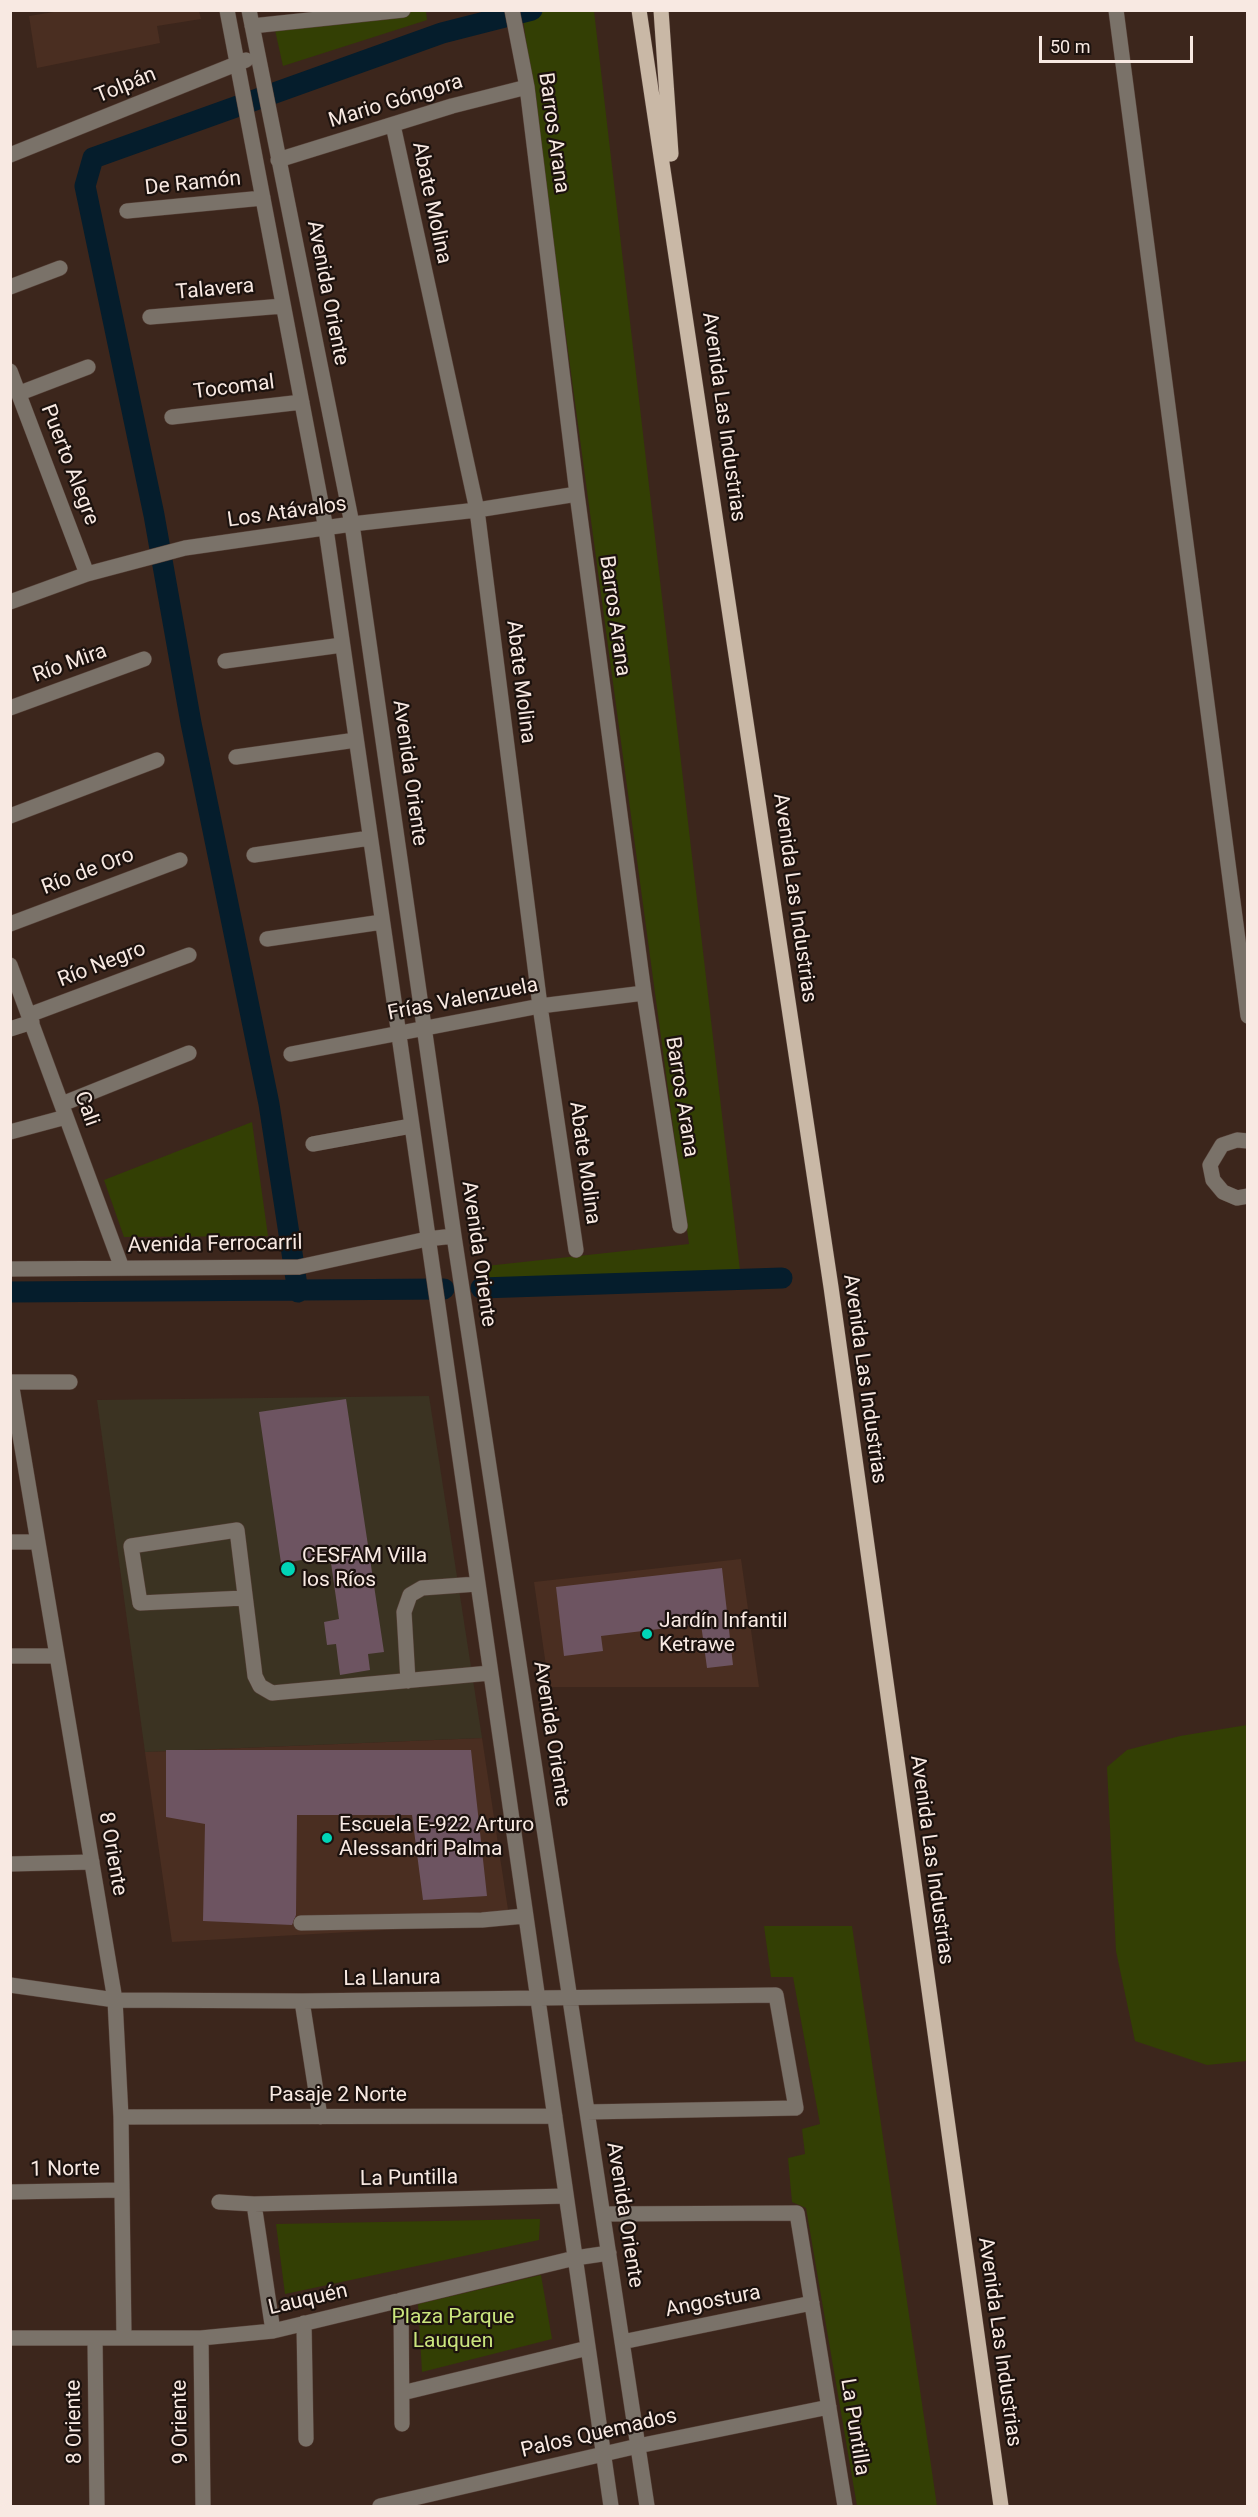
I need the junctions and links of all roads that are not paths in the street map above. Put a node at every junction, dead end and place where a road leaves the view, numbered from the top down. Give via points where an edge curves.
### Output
1 (227, 10) edge
2 (249, 10) edge
3 (403, 10) edge
4 (512, 10) edge
5 (639, 10) edge
6 (660, 10) edge
7 (1116, 10) edge
8 (252, 26) junction
9 (257, 55) junction
10 (237, 63) junction
11 (527, 87) junction
12 (393, 125) junction
13 (10, 155) edge
14 (279, 160) junction
15 (263, 198) junction
16 (127, 211) dead end
17 (679, 258) junction
18 (60, 268) dead end
19 (10, 287) edge
20 (283, 306) junction
21 (150, 316) dead end
22 (88, 367) dead end
23 (10, 371) edge
24 (20, 393) junction
25 (302, 402) junction
26 (172, 417) dead end
27 (577, 494) junction
28 (477, 510) junction
29 (352, 524) junction
30 (326, 529) junction
31 (87, 574) junction
32 (10, 602) edge
33 (342, 645) junction
34 (144, 659) dead end
35 (225, 661) dead end
36 (10, 708) edge
37 (356, 740) junction
38 (236, 757) dead end
39 (157, 760) dead end
40 (10, 816) edge
41 (370, 838) junction
42 (254, 855) dead end
43 (180, 860) dead end
44 (382, 922) junction
45 (10, 924) edge
46 (267, 939) dead end
47 (189, 955) dead end
48 (10, 964) edge
49 (644, 993) junction
50 (540, 1006) junction
51 (1248, 1016) edge
52 (30, 1018) junction
53 (424, 1027) junction
54 (10, 1029) edge
55 (398, 1035) junction
56 (189, 1053) dead end
57 (291, 1054) dead end
58 (64, 1111) junction
59 (411, 1126) junction
60 (10, 1132) edge
61 (1248, 1141) edge
62 (314, 1144) dead end
63 (1248, 1196) edge
64 (680, 1226) dead end
65 (454, 1236) junction
66 (427, 1239) junction
67 (576, 1250) dead end
68 (122, 1268) junction
69 (10, 1269) edge
70 (11, 1382) edge
71 (70, 1382) dead end
72 (10, 1542) edge
73 (38, 1542) junction
74 (477, 1584) junction
75 (244, 1598) junction
76 (10, 1656) edge
77 (57, 1656) junction
78 (490, 1673) junction
79 (408, 1681) junction
80 (92, 1862) junction
81 (10, 1864) edge
82 (525, 1916) junction
83 (301, 1923) dead end
84 (10, 1985) edge
85 (537, 1997) junction
86 (570, 1997) junction
87 (115, 2000) junction
88 (302, 2001) junction
89 (587, 2112) junction
90 (555, 2116) junction
91 (121, 2117) junction
92 (320, 2117) junction
93 (121, 2190) junction
94 (10, 2192) edge
95 (566, 2196) junction
96 (219, 2202) dead end
97 (254, 2204) junction
98 (603, 2214) junction
99 (609, 2253) junction
100 (575, 2258) junction
101 (400, 2300) junction
102 (812, 2303) junction
103 (304, 2324) junction
104 (273, 2331) junction
105 (10, 2338) edge
106 (95, 2338) junction
107 (124, 2338) junction
108 (201, 2338) junction
109 (622, 2342) junction
110 (588, 2348) junction
111 (402, 2393) junction
112 (829, 2407) junction
113 (402, 2424) dead end
114 (306, 2439) dead end
115 (638, 2446) junction
116 (603, 2453) junction
117 (97, 2506) edge
118 (203, 2506) edge
119 (380, 2506) edge
120 (611, 2506) edge
121 (647, 2506) edge
122 (845, 2506) edge
123 (1001, 2506) edge

1 - 10 street
2 - 8 street, Avenida Oriente
3 - 8 street
4 - 11 street, Barros Arana
5 - 17 main road, Avenida Las Industrias
6 - 17 main road, Avenida Las Industrias
7 - 51 street
8 - 9 street, Avenida Oriente
9 - 10 street, Tolpán
9 - 14 street, Avenida Oriente
10 - 13 street, Tolpán
10 - 15 street
11 - 12 street, Mario Góngora
11 - 27 street, Barros Arana
12 - 14 street, Mario Góngora
12 - 28 street, Abate Molina
14 - 29 street, Avenida Oriente
15 - 16 street, De Ramón
15 - 20 street
17 - 123 main road, Avenida Las Industrias via 831,1287
18 - 19 street
20 - 21 street, Talavera
20 - 25 street
22 - 24 street
23 - 24 street, Puerto Alegre
24 - 31 street, Puerto Alegre
25 - 26 street, Tocomal
25 - 30 street
27 - 28 street, Los Atávalos
27 - 49 street, Barros Arana
28 - 29 street, Los Atávalos
28 - 50 street, Abate Molina
29 - 30 street, Los Atávalos
29 - 53 street, Avenida Oriente
30 - 31 street, Los Atávalos via 185,549
30 - 33 street
31 - 32 street, Los Atávalos
33 - 35 street
33 - 37 street
34 - 36 street, Río Mira
37 - 38 street
37 - 41 street
39 - 40 street
41 - 42 street
41 - 44 street
43 - 45 street, Río de Oro
44 - 46 street
44 - 55 street
47 - 52 street, Río Negro
48 - 52 street, Cali
49 - 50 street, Frías Valenzuela
49 - 64 street, Barros Arana
50 - 53 street, Frías Valenzuela
50 - 67 street, Abate Molina
52 - 54 street, Río Negro
52 - 58 street, Cali
53 - 55 street, Frías Valenzuela
53 - 65 street, Avenida Oriente
55 - 57 street, Frías Valenzuela
55 - 59 street
56 - 58 street
58 - 60 street
58 - 68 street, Cali
59 - 62 street
59 - 66 street
61 - 63 street via 1222,1145 1210,1165 1213,1180 1223,1192
65 - 66 street, Avenida Ferrocarril
65 - 86 street, Avenida Oriente
66 - 68 street, Avenida Ferrocarril via 299,1268
66 - 74 street
68 - 69 street, Avenida Ferrocarril
70 - 71 street
70 - 73 street, 8 Oriente
72 - 73 street
73 - 77 street, 8 Oriente
74 - 78 street
74 - 79 street via 422,1588 410,1595 404,1612
75 - 75 street via 237,1530 131,1546 140,1603
75 - 79 street via 255,1676 265,1690 280,1694
76 - 77 street
77 - 80 street, 8 Oriente
78 - 79 street
78 - 82 street
80 - 81 street
80 - 87 street, 8 Oriente
82 - 83 street
82 - 85 street
84 - 87 street, La Llanura
85 - 86 street, La Llanura
85 - 88 street, La Llanura
85 - 90 street
86 - 89 street, Avenida Oriente
86 - 89 street, La Llanura via 776,1995 796,2108
87 - 88 street, La Llanura
87 - 91 street, 8 Oriente
88 - 92 street
89 - 98 street, Avenida Oriente
90 - 92 street, Pasaje 2 Norte
90 - 95 street
91 - 92 street, Pasaje 2 Norte
91 - 93 street, 8 Oriente
93 - 94 street, 1 Norte
93 - 107 street, 8 Oriente
95 - 97 street, La Puntilla
95 - 100 street
96 - 97 street, La Puntilla
97 - 104 street
98 - 99 street, Avenida Oriente
98 - 102 street, La Puntilla via 797,2212
99 - 100 street, Lauquén
99 - 109 street, Avenida Oriente
100 - 101 street, Lauquén
100 - 110 street
101 - 103 street, Lauquén
101 - 111 street
102 - 109 street, Angostura
102 - 112 street, La Puntilla
103 - 104 street, Lauquén
103 - 114 street
104 - 108 street, Lauquén
105 - 106 street, Lauquén
106 - 107 street, Lauquén
106 - 117 street, 8 Oriente
107 - 108 street, Lauquén
108 - 118 street, 9 Oriente
109 - 115 street, Avenida Oriente
110 - 111 street
110 - 116 street
111 - 113 street
112 - 115 street, Palos Quemados
112 - 122 street, La Puntilla
115 - 116 street, Palos Quemados
115 - 121 street, Avenida Oriente
116 - 119 street, Palos Quemados
116 - 120 street

